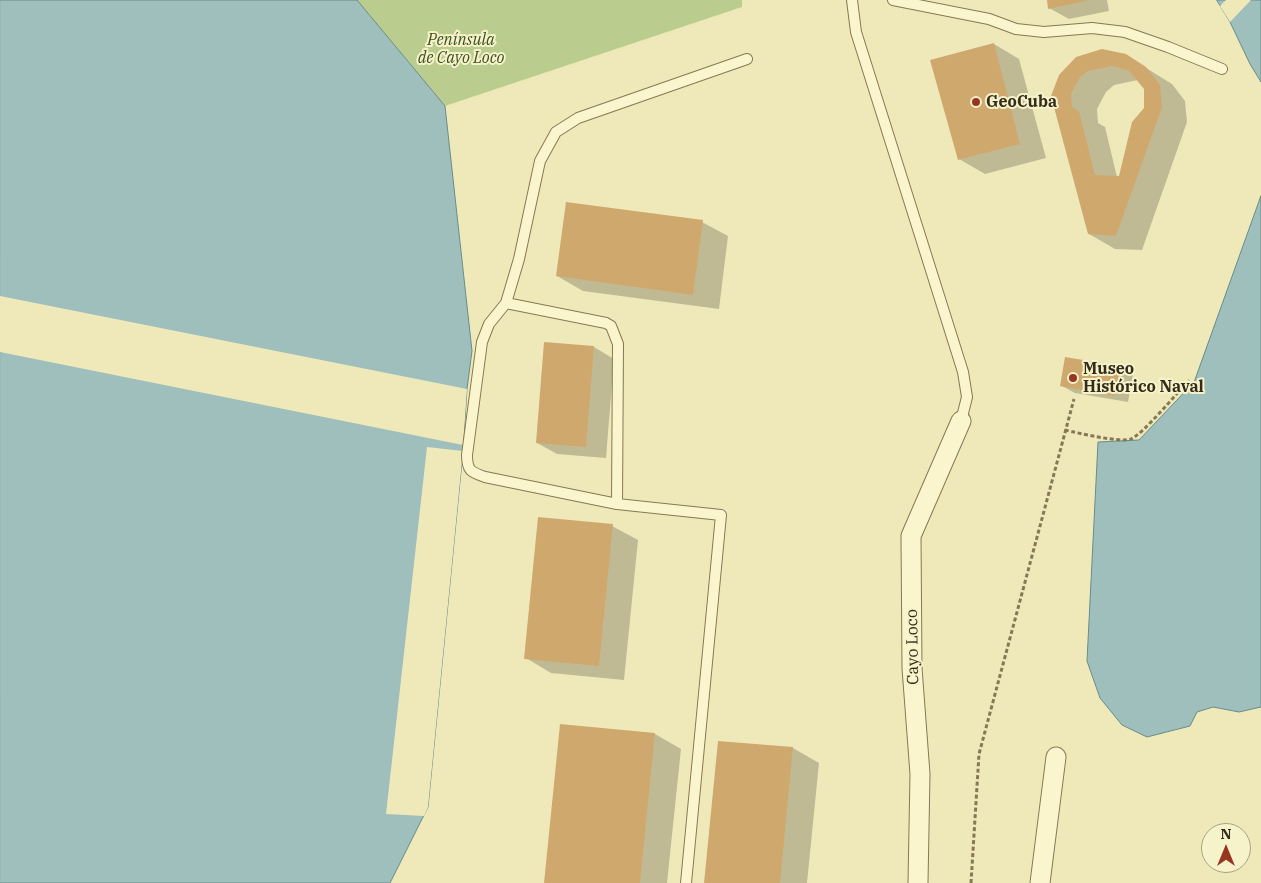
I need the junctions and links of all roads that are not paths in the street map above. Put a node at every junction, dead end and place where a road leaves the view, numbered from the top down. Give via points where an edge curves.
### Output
1 (852, 0) edge
2 (893, 0) edge
3 (746, 60) dead end
4 (1222, 69) dead end
5 (506, 303) junction
6 (961, 420) joint
7 (617, 504) junction
8 (1056, 757) dead end
9 (686, 883) edge
10 (918, 883) edge
11 (1040, 883) edge

1 - 6 lane via 856,32 963,372 967,397
2 - 4 lane via 989,19 1016,29 1044,32 1092,28 1125,32
3 - 5 lane via 578,118 556,132 540,161 520,259
5 - 7 lane via 611,326 618,344
5 - 7 lane via 489,324 482,342 467,465 472,472 485,477
6 - 10 street, Cayo Loco via 911,536 912,668 920,774
7 - 9 lane via 721,515
8 - 11 street

